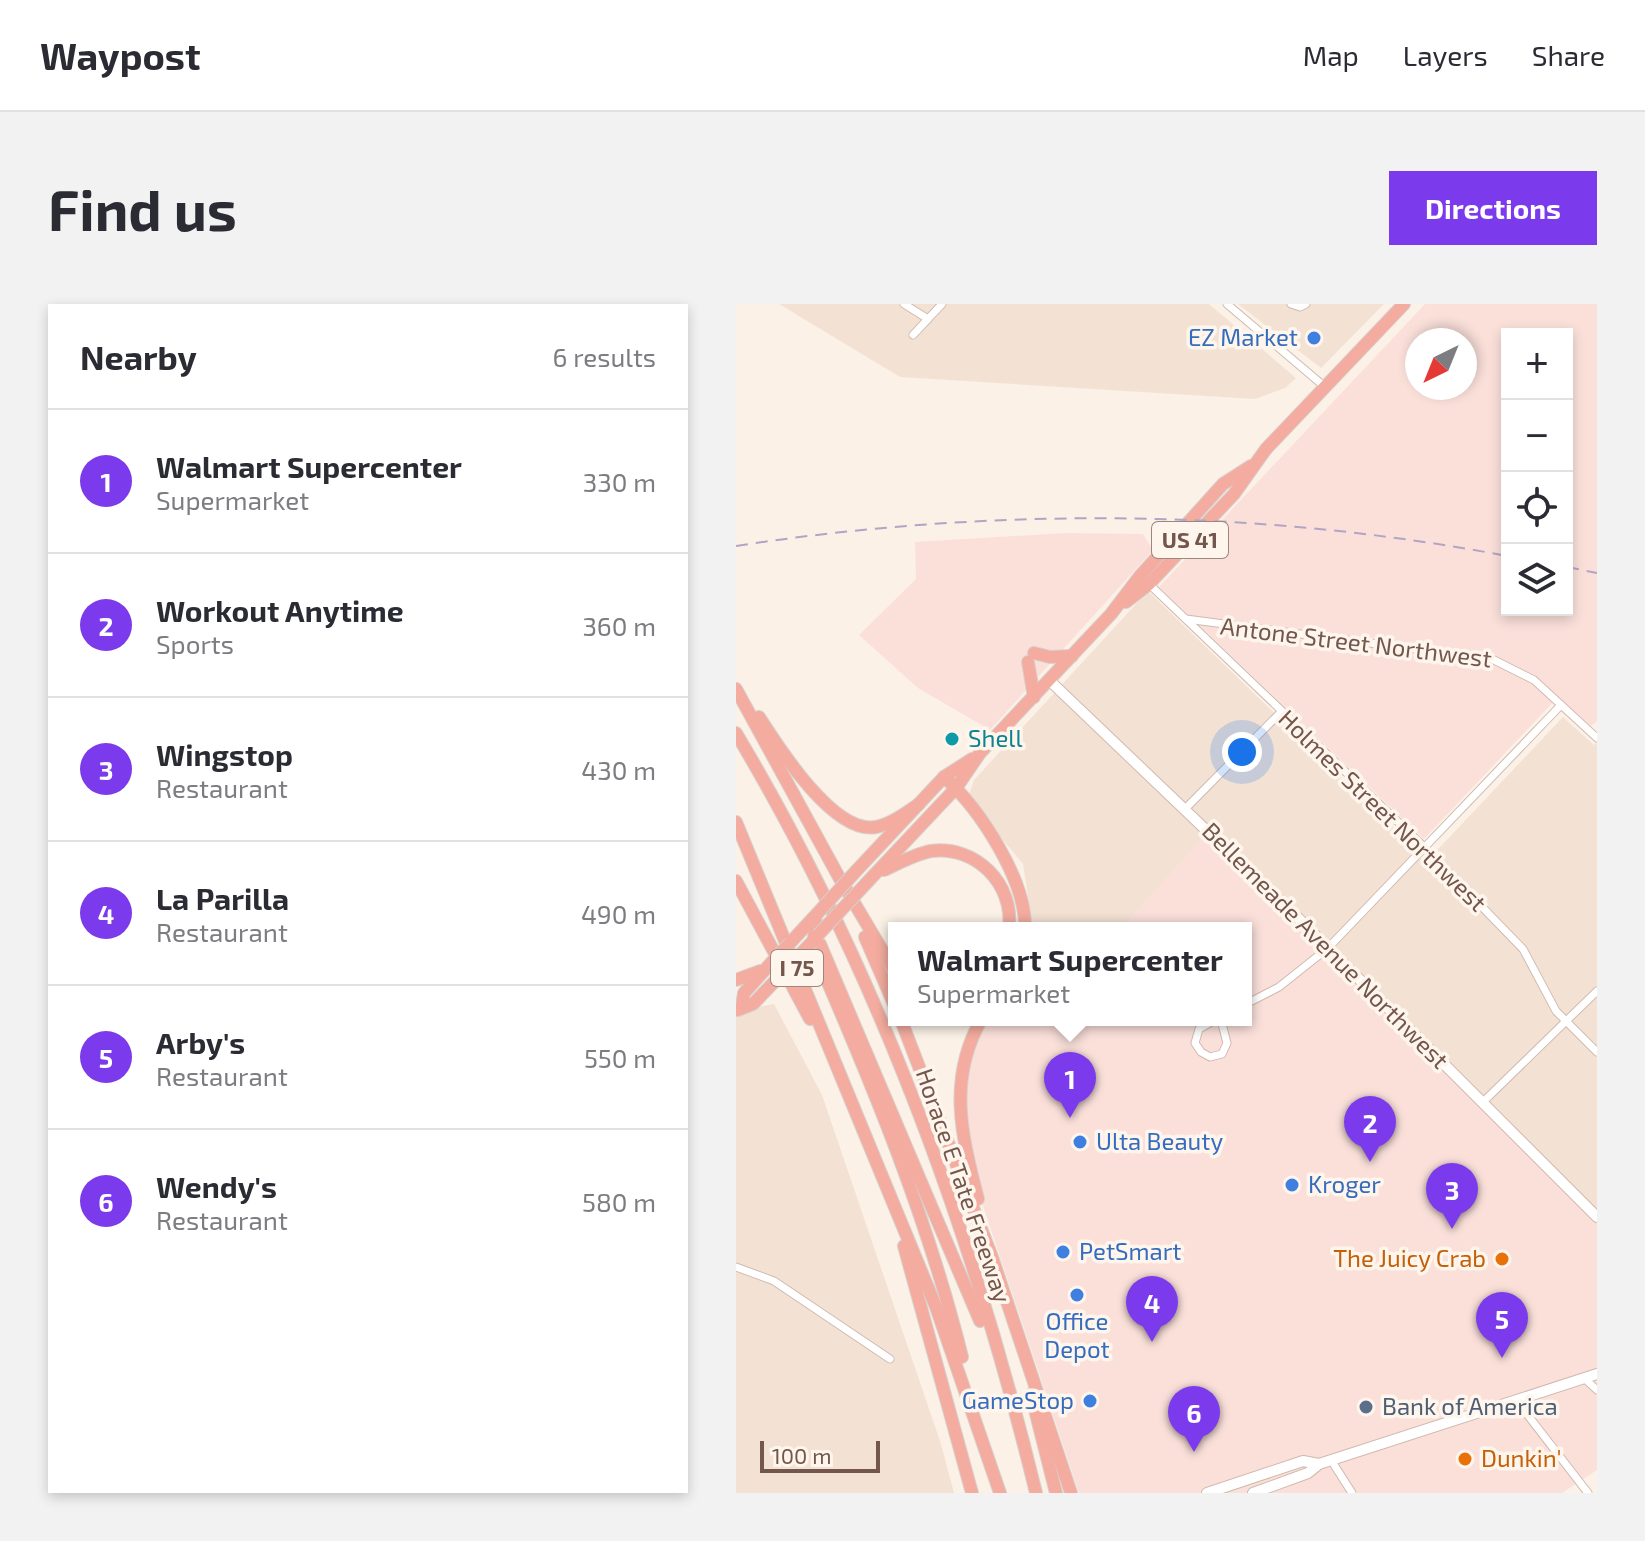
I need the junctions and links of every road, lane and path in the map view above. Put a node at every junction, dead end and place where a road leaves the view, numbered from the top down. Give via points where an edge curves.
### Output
1 (904, 304) edge
2 (942, 304) edge
3 (1227, 304) edge
4 (1291, 304) edge
5 (1306, 304) edge
6 (1404, 304) edge
7 (928, 319) junction
8 (913, 335) dead end
9 (1325, 387) junction
10 (1251, 466) junction
11 (1149, 584) junction
12 (1111, 614) junction
13 (1184, 619) junction
14 (1072, 656) junction
15 (1049, 680) junction
16 (736, 686) edge
17 (1034, 697) junction
18 (1561, 705) junction
19 (1281, 712) junction
20 (736, 733) edge
21 (1596, 734) edge
22 (980, 753) junction
23 (944, 777) junction
24 (956, 788) junction
25 (919, 804) junction
26 (1186, 808) junction
27 (736, 822) edge
28 (1424, 848) junction
29 (874, 875) junction
30 (840, 879) junction
31 (736, 881) edge
32 (816, 915) junction
33 (1009, 922) edge
34 (1025, 922) edge
35 (817, 941) junction
36 (790, 943) junction
37 (1328, 948) junction
38 (888, 960) edge
39 (819, 964) junction
40 (761, 972) junction
41 (736, 980) edge
42 (772, 984) junction
43 (888, 990) edge
44 (1597, 991) edge
45 (1252, 1001) edge
46 (738, 1007) edge
47 (1566, 1021) junction
48 (903, 1026) edge
49 (978, 1026) edge
50 (1204, 1026) edge
51 (1223, 1026) edge
52 (1597, 1052) edge
53 (1483, 1102) junction
54 (858, 1115) junction
55 (887, 1185) junction
56 (1597, 1217) edge
57 (992, 1257) junction
58 (736, 1267) edge
59 (1003, 1291) junction
60 (890, 1359) dead end
61 (1597, 1374) edge
62 (1584, 1378) junction
63 (1007, 1387) junction
64 (1597, 1390) edge
65 (1516, 1400) junction
66 (979, 1422) junction
67 (1325, 1462) junction
68 (972, 1493) edge
69 (1000, 1493) edge
70 (1036, 1493) edge
71 (1056, 1493) edge
72 (1071, 1493) edge
73 (1207, 1493) edge
74 (1253, 1493) edge
75 (1352, 1493) edge
76 (1588, 1493) edge

1 - 7 street
2 - 7 street
3 - 9 street
4 - 5 street
6 - 9 highway, US 41
7 - 8 street
9 - 10 highway, US 41
10 - 11 highway, US 41 via 1234,494
10 - 12 highway, US 41 via 1223,484
11 - 12 highway, US 41
11 - 13 street, Holmes Street Northwest
12 - 14 highway, US 41
13 - 18 street, Antone Street Northwest via 1492,659 1523,672
13 - 19 street, Holmes Street Northwest
14 - 15 highway, US 41
14 - 17 highway via 1031,657
15 - 17 highway, US 41
15 - 26 street, Bellemeade Avenue Northwest
16 - 25 highway via 800,774 848,822 876,827
16 - 30 highway
17 - 22 highway, US 41
18 - 21 street, Antone Street Northwest
18 - 28 street
19 - 26 street
19 - 28 street, Holmes Street Northwest
20 - 63 highway, Horace E Tate Freeway / I 75 via 813,877 882,1026 949,1200
22 - 23 highway, US 41
22 - 24 highway, US 41
23 - 24 highway
23 - 25 highway, US 41
24 - 29 highway, US 41
24 - 34 highway via 1015,877
25 - 32 highway, US 41, bridge
26 - 37 street, Bellemeade Avenue Northwest
27 - 54 highway, I 75
28 - 37 street
28 - 47 street, Holmes Street Northwest via 1523,949
29 - 33 highway via 929,851 960,853 996,878
29 - 35 highway, US 41, bridge
30 - 38 highway
30 - 43 highway
31 - 54 highway
32 - 35 highway, bridge
32 - 36 highway, US 41
35 - 36 highway, bridge
35 - 39 highway, bridge
35 - 42 highway, US 41, bridge
35 - 63 highway
36 - 40 highway, US 41, bridge
37 - 45 street via 1279,987
37 - 53 street, Bellemeade Avenue Northwest
39 - 42 highway, bridge via 805,959
39 - 66 highway via 906,1172 941,1274
40 - 41 highway
40 - 46 highway, US 41
42 - 46 highway, US 41 via 753,1004
44 - 47 street
47 - 52 street, Holmes Street Northwest
47 - 53 street
48 - 57 highway
49 - 57 highway via 963,1063 959,1111
50 - 51 street via 1195,1043 1210,1057 1222,1054 1227,1043
53 - 56 street, Bellemeade Avenue Northwest
54 - 55 highway, I 75
55 - 66 highway, I 75
55 - 68 highway
57 - 59 highway
58 - 60 street via 774,1281
59 - 71 highway
59 - 72 highway
61 - 62 street
62 - 64 street
62 - 65 street
63 - 70 highway, Horace E Tate Freeway / I 75
65 - 67 street
65 - 76 street
66 - 69 highway, I 75
67 - 73 street via 1303,1461
67 - 74 street
67 - 75 street

